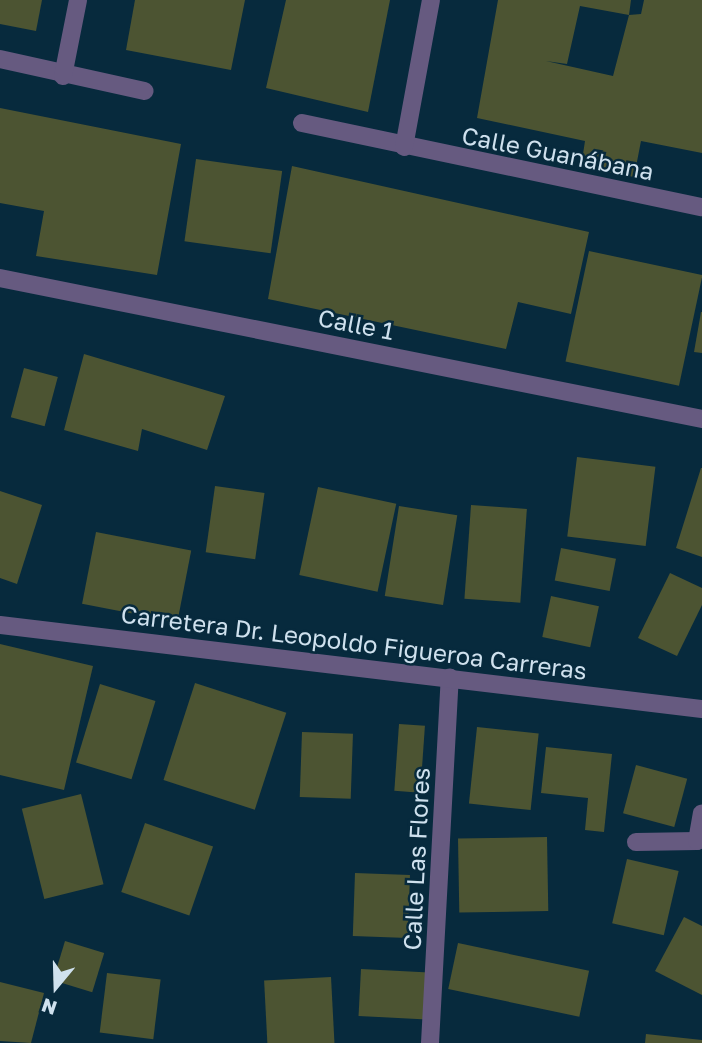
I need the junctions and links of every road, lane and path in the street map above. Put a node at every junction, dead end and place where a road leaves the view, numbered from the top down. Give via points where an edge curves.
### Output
1 (78, 0) edge
2 (431, 0) edge
3 (0, 59) edge
4 (63, 76) junction
5 (145, 91) dead end
6 (302, 123) dead end
7 (404, 147) junction
8 (702, 207) edge
9 (0, 278) edge
10 (702, 419) edge
11 (0, 625) edge
12 (450, 678) junction
13 (702, 709) edge
14 (702, 813) edge
15 (636, 842) dead end
16 (430, 1043) edge

1 - 4 street
2 - 7 street
3 - 4 street
4 - 5 street
6 - 7 street, Calle Guanábana
7 - 8 street, Calle Guanábana
9 - 10 street, Calle 1
11 - 12 street, Carretera Dr. Leopoldo Figueroa Carreras
12 - 13 street, Carretera Dr. Leopoldo Figueroa Carreras
12 - 16 street, Calle Las Flores
14 - 15 street via 697,841

